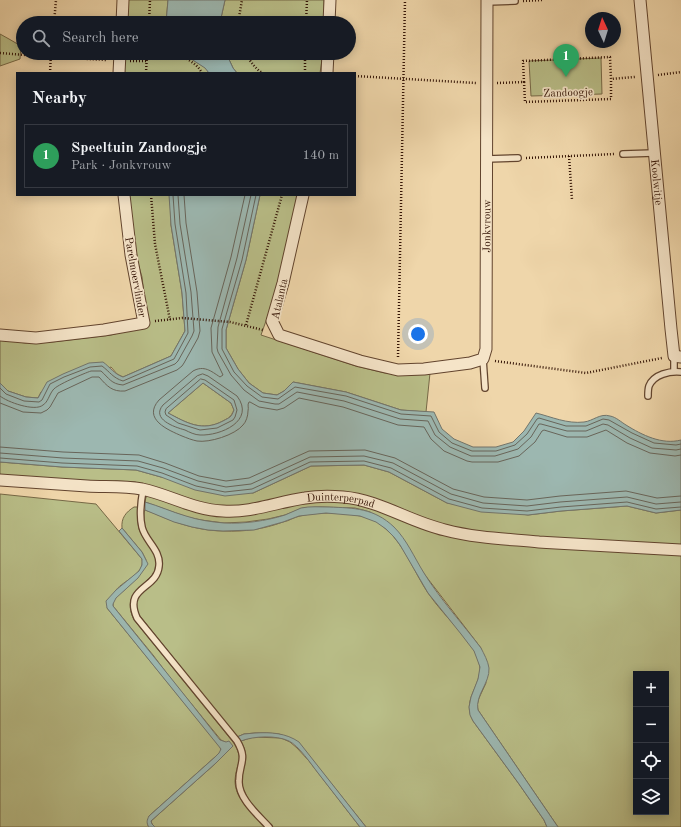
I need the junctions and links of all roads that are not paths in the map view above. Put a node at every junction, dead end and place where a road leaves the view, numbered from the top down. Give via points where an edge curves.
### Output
1 (124, 0) edge
2 (330, 0) edge
3 (640, 0) edge
4 (487, 1) edge
5 (515, 1) road end
6 (123, 16) edge
7 (329, 16) edge
8 (119, 60) edge
9 (328, 60) edge
10 (119, 72) edge
11 (327, 72) edge
12 (654, 153) junction
13 (623, 154) road end
14 (518, 158) road end
15 (486, 159) junction
16 (124, 196) edge
17 (303, 196) edge
18 (0, 335) edge
19 (677, 357) edge
20 (483, 359) junction
21 (674, 371) junction
22 (681, 372) edge
23 (485, 388) dead end
24 (648, 396) dead end
25 (0, 480) edge
26 (143, 490) junction
27 (681, 550) edge
28 (269, 827) edge

1 - 6 street
2 - 7 street
3 - 12 street, Koolwitje
4 - 5 lane
4 - 15 street, Jonkvrouw
8 - 10 street
9 - 11 street
12 - 13 lane
12 - 19 street, Koolwitje
14 - 15 lane
15 - 20 street, Jonkvrouw via 486,349
16 - 18 street, Parelmoervlinder via 130,255 144,323 36,338
17 - 20 street, Atalanta via 272,321 279,335 360,361 395,369 424,369
19 - 21 lane
20 - 23 lane
21 - 22 lane
21 - 24 lane via 652,380
25 - 26 street, Duinterperpad
26 - 27 street, Duinterperpad via 222,512 248,511 305,498 342,497 379,505 428,525 480,536
26 - 28 lane via 140,518 142,528 156,550 160,565 158,573 134,598 134,611 237,741 243,759 238,781 242,795

